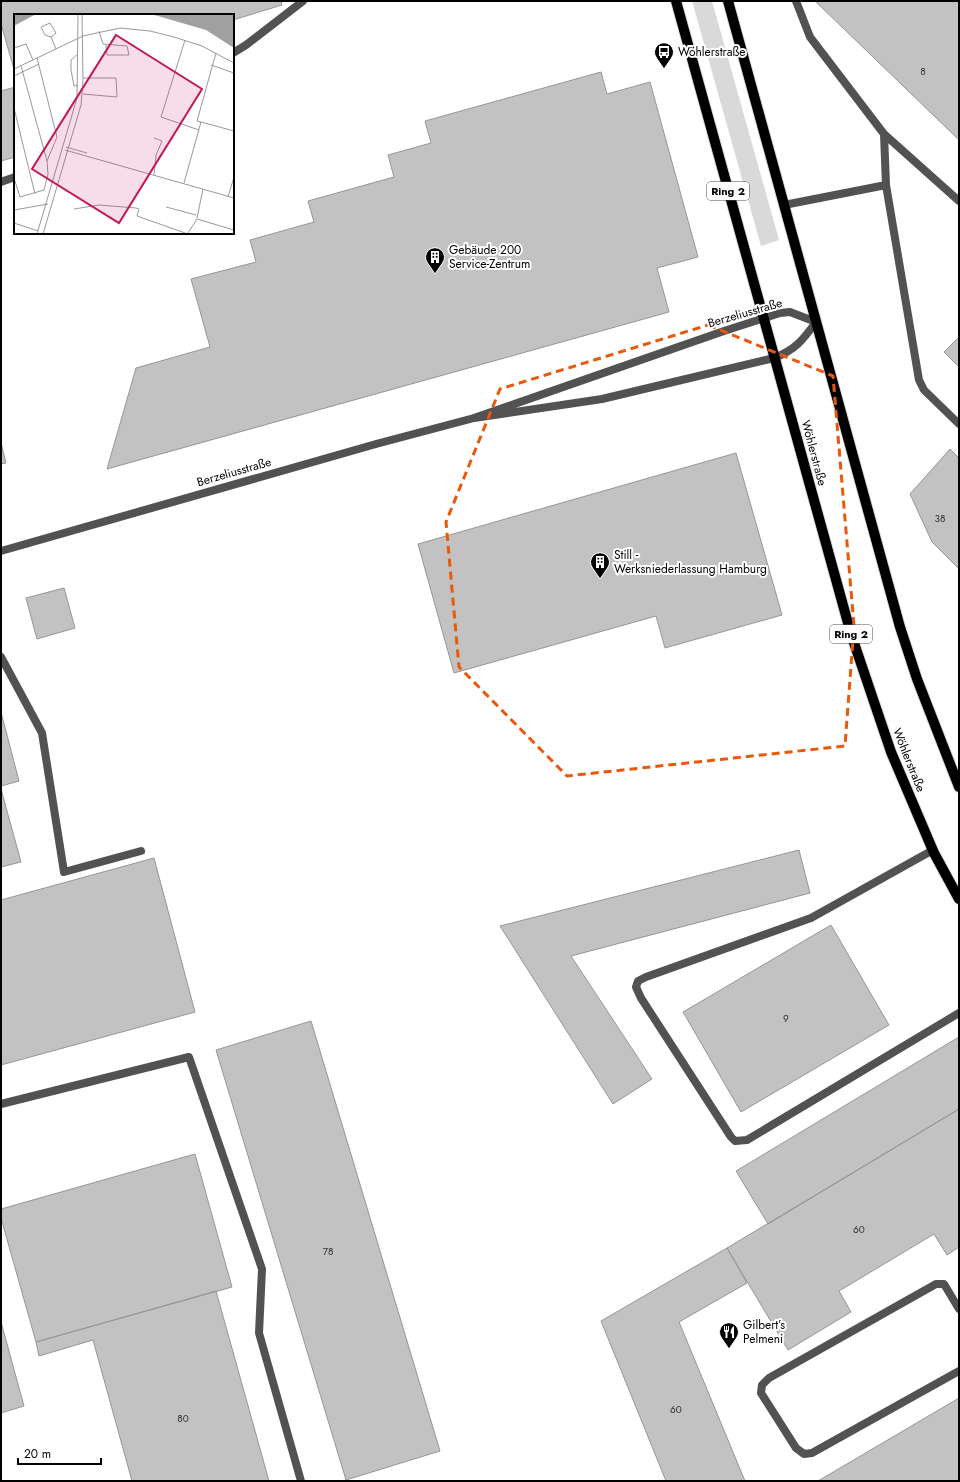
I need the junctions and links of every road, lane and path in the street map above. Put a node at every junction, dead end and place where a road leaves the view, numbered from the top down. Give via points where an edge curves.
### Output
1 (302, 1) edge
2 (676, 1) edge
3 (728, 1) edge
4 (796, 1) edge
5 (234, 52) edge
6 (884, 134) junction
7 (14, 176) edge
8 (1, 182) edge
9 (886, 186) junction
10 (959, 201) edge
11 (784, 205) junction
12 (763, 318) junction
13 (816, 322) junction
14 (774, 358) junction
15 (474, 418) junction
16 (959, 424) edge
17 (1, 551) edge
18 (1, 658) edge
19 (959, 787) edge
20 (933, 850) junction
21 (141, 851) dead end
22 (959, 899) edge
23 (959, 1013) edge
24 (1, 1104) edge
25 (959, 1309) edge
26 (959, 1371) edge
27 (301, 1481) edge

1 - 5 street
2 - 12 main road, Wöhlerstraße / Ring 2
3 - 11 main road
4 - 6 street via 810,37
6 - 9 street
6 - 10 street
7 - 8 street
9 - 11 street
9 - 16 street via 919,380 924,390
11 - 13 main road
12 - 13 street, Berzeliusstraße via 790,312
12 - 14 main road, Wöhlerstraße / Ring 2
12 - 15 street, Berzeliusstraße
13 - 14 street, Berzeliusstraße via 793,349
13 - 19 main road via 900,627 917,679
14 - 15 street, Berzeliusstraße via 602,399
14 - 20 main road, Wöhlerstraße / Ring 2 via 853,642 891,752
15 - 17 street, Berzeliusstraße
18 - 21 street via 42,733 64,872
20 - 22 main road, Wöhlerstraße / Ring 2
20 - 23 street via 811,918 646,977 638,981 636,987 735,1141 747,1140
24 - 27 street via 189,1057 262,1269 259,1333
25 - 26 street via 944,1284 936,1284 769,1378 762,1385 762,1393 796,1448 804,1454 812,1453

